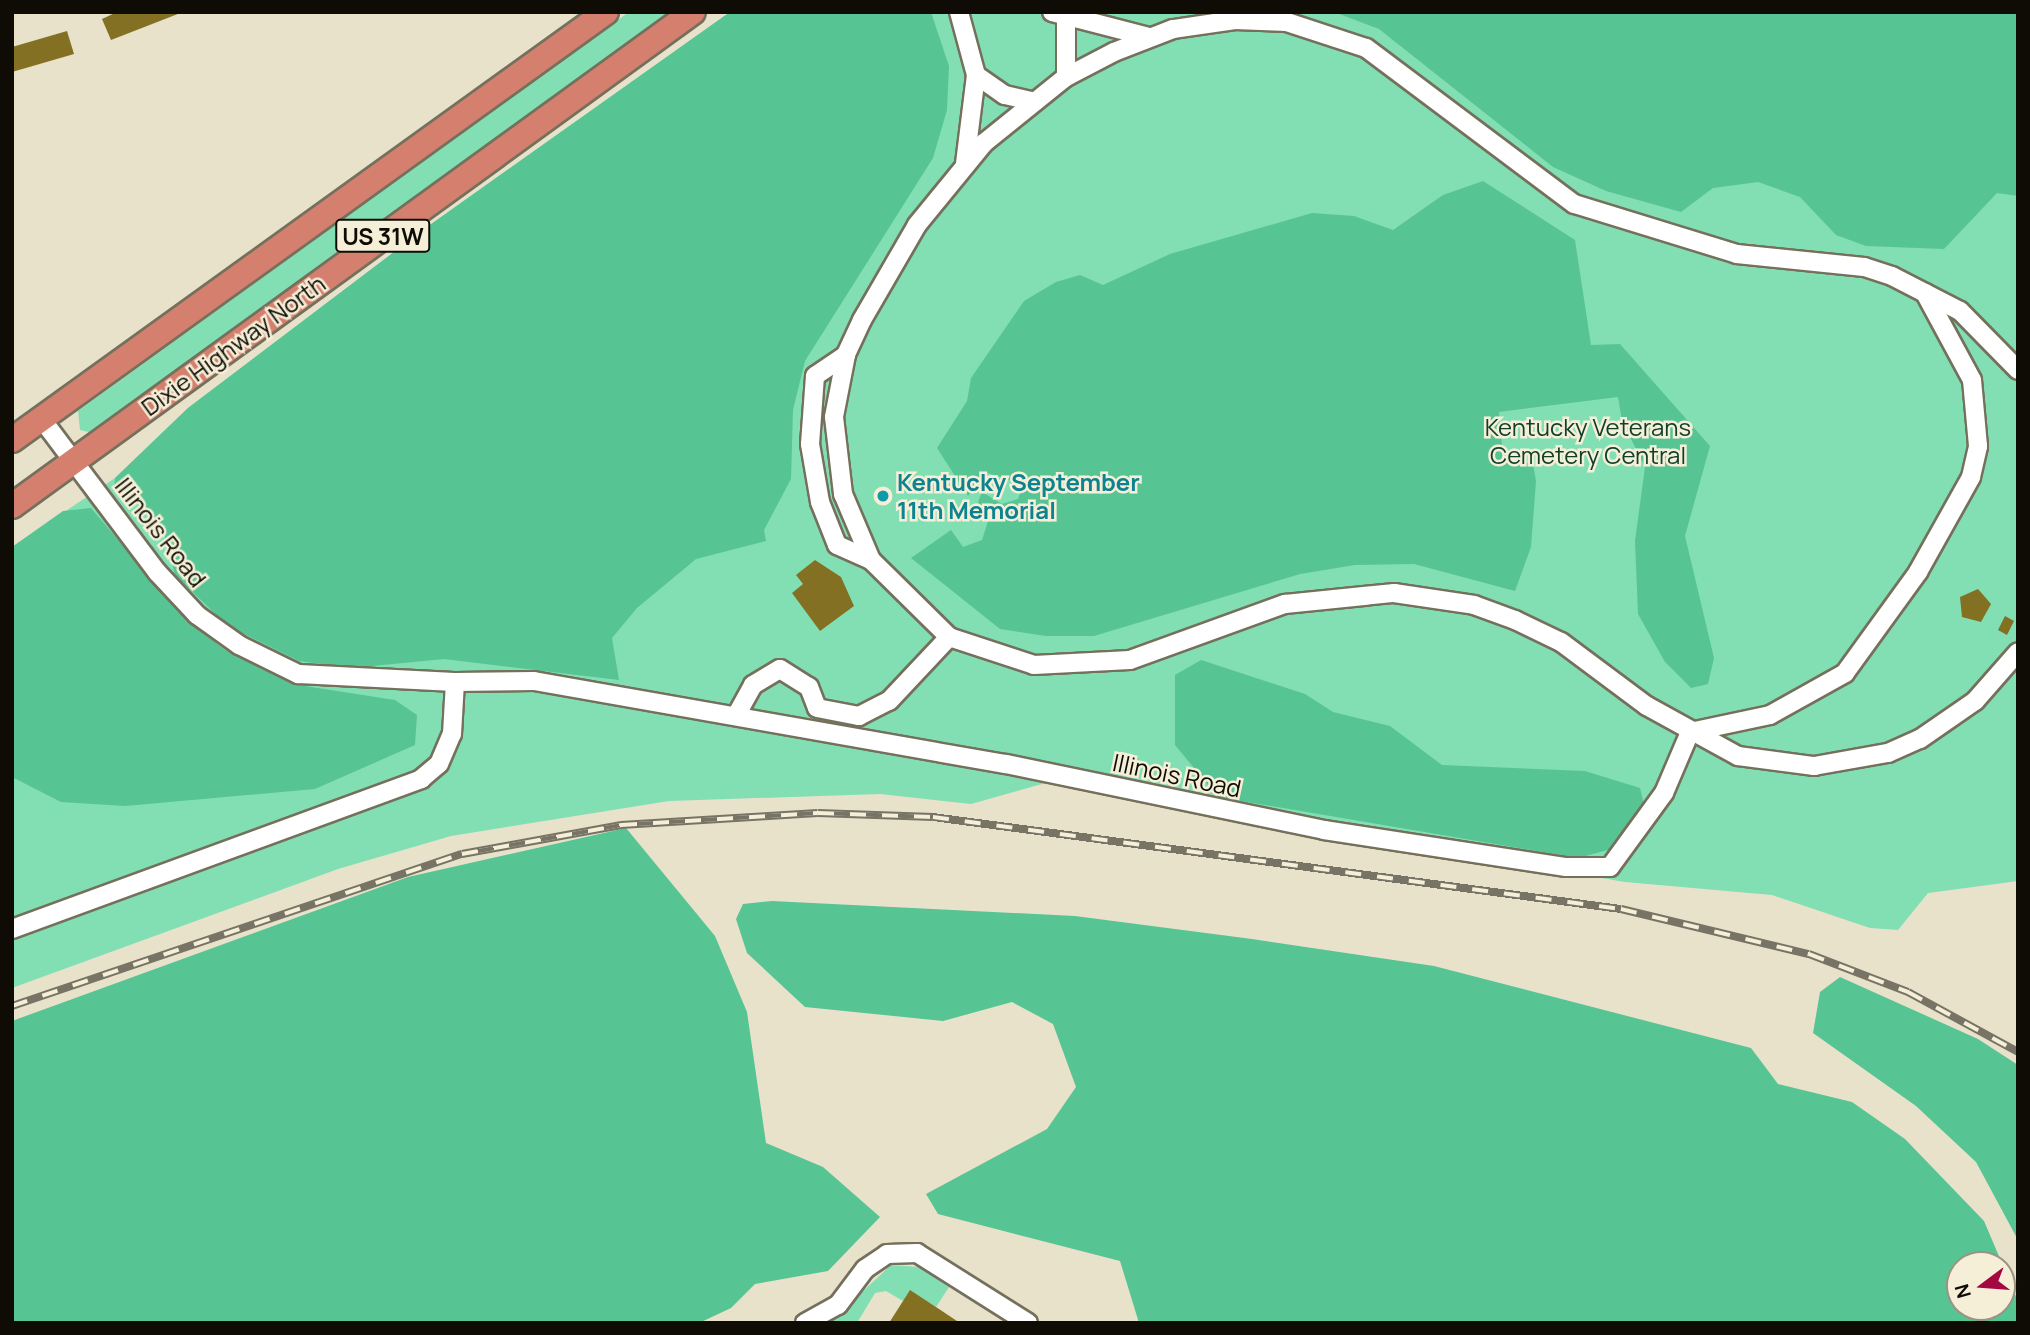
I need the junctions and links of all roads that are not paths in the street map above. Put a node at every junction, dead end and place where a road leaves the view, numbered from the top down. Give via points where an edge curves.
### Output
1 (606, 12) edge
2 (694, 12) edge
3 (959, 12) edge
4 (1059, 16) edge
5 (1149, 37) junction
6 (976, 75) junction
7 (1066, 77) junction
8 (1032, 101) junction
9 (965, 163) junction
10 (1925, 291) junction
11 (846, 355) junction
12 (2018, 370) edge
13 (41, 418) junction
14 (12, 440) edge
15 (74, 460) junction
16 (12, 506) edge
17 (871, 560) junction
18 (949, 637) junction
19 (2018, 652) edge
20 (455, 682) junction
21 (737, 714) junction
22 (1690, 732) junction
23 (12, 929) edge
24 (805, 1323) edge
25 (1028, 1323) edge

1 - 13 highway, US 31W
2 - 15 highway, Dixie Highway North / US 31W
3 - 6 street
4 - 5 street
4 - 7 street
5 - 7 street
5 - 10 street via 1235,20 1328,32 1408,77 1486,143 1574,204 1665,236 1737,254 1864,267
6 - 8 street via 1005,95
6 - 9 street
7 - 8 street
8 - 9 street
9 - 11 street via 917,225
10 - 12 street via 1960,311
10 - 22 street via 1972,380 1978,446 1971,477 1919,572 1845,673 1811,698 1770,715
11 - 17 street via 834,417 836,458 843,494
11 - 17 street via 815,376 810,444 820,502 837,545
13 - 14 highway, US 31W
13 - 15 street, lllinois Road
15 - 16 highway, Dixie Highway North / US 31W
15 - 20 street, lllinois Road via 158,572 197,615 239,645 298,674
17 - 18 street
18 - 21 street via 889,701 859,716 817,708 809,687 780,669 752,685
18 - 22 street via 1034,664 1079,666 1130,660 1285,604 1394,593 1474,605 1516,620 1561,642
19 - 22 street via 1948,722 1888,753 1853,762 1778,764 1738,756
20 - 21 street, lllinois Road via 534,681
20 - 23 street via 452,734 439,764 421,779
21 - 22 street, Illinois Road via 1324,830 1566,867 1610,867 1664,793
24 - 25 street via 838,1304 865,1269 887,1254 917,1254

